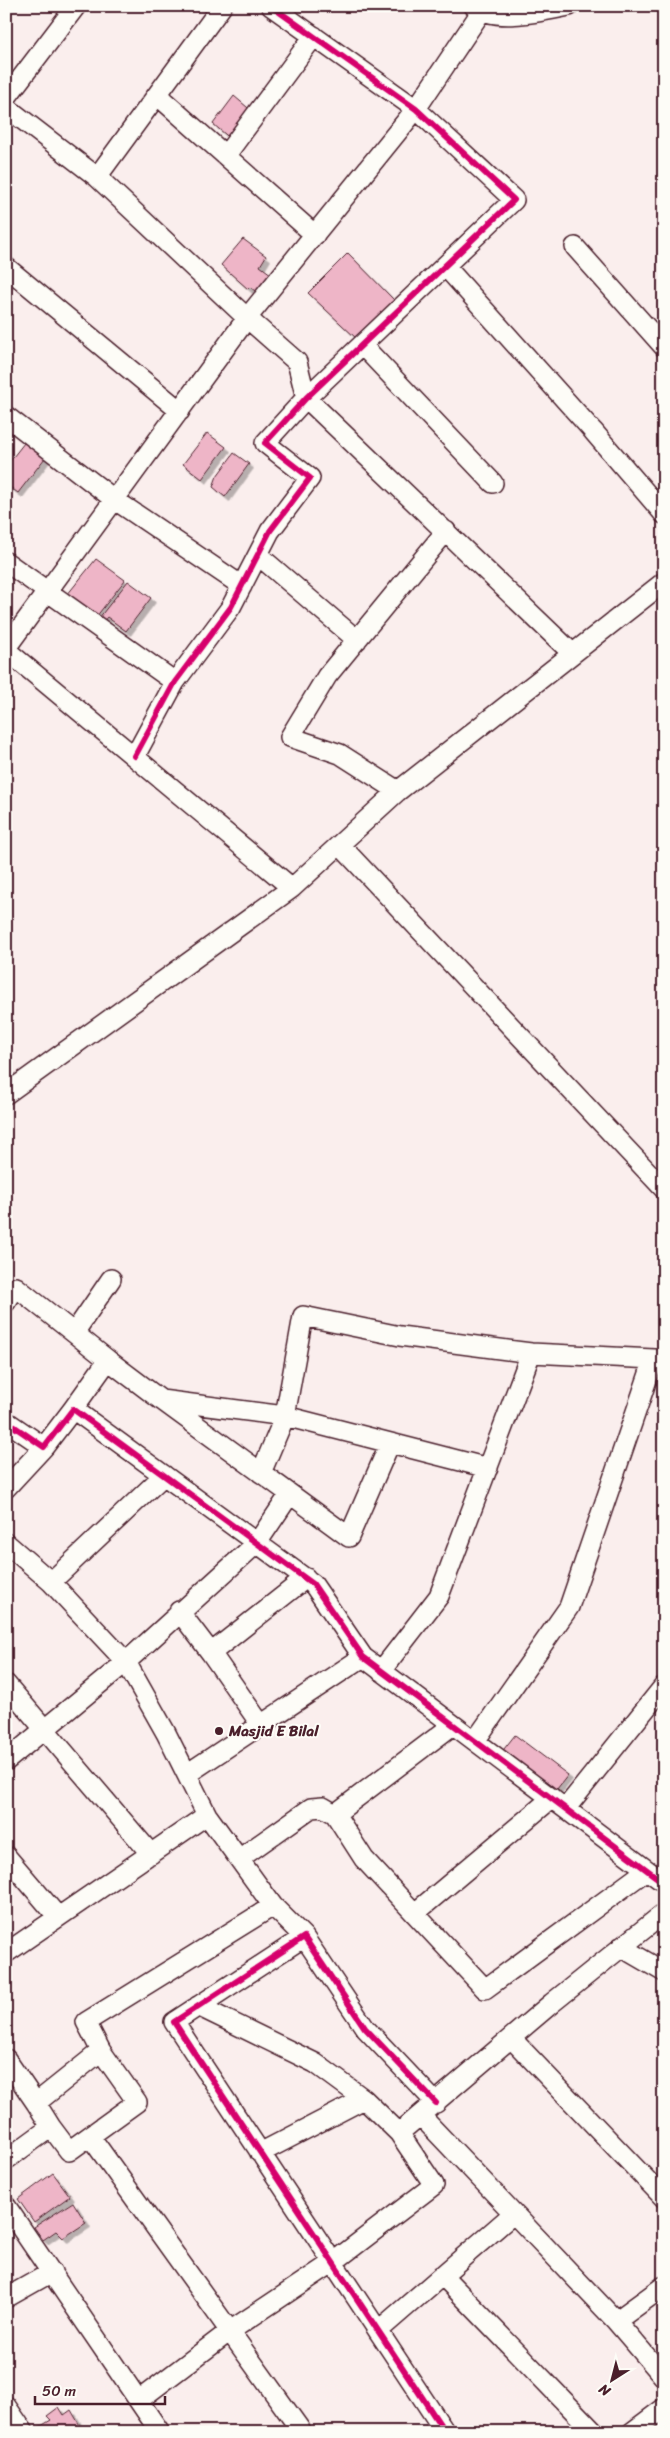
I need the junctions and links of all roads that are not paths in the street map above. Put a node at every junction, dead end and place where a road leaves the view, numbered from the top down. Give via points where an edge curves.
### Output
1 (76, 6) edge
2 (222, 6) edge
3 (271, 6) edge
4 (569, 6) edge
5 (478, 9) edge
6 (504, 10) edge
7 (314, 36) junction
8 (157, 95) junction
9 (6, 98) edge
10 (6, 107) edge
11 (416, 109) junction
12 (226, 156) junction
13 (97, 177) junction
14 (315, 235) junction
15 (574, 248) dead end
16 (445, 266) junction
17 (6, 267) edge
18 (247, 318) junction
19 (362, 345) junction
20 (664, 347) edge
21 (306, 398) junction
22 (180, 411) junction
23 (6, 416) edge
24 (493, 483) dead end
25 (115, 500) junction
26 (664, 514) edge
27 (446, 531) junction
28 (258, 555) junction
29 (6, 562) edge
30 (664, 582) edge
31 (242, 586) junction
32 (47, 592) junction
33 (357, 640) junction
34 (6, 649) edge
35 (572, 653) junction
36 (175, 682) junction
37 (135, 756) junction
38 (398, 790) junction
39 (340, 846) junction
40 (292, 888) junction
41 (6, 1094) edge
42 (664, 1189) edge
43 (111, 1280) dead end
44 (6, 1302) edge
45 (74, 1333) junction
46 (531, 1352) junction
47 (108, 1360) junction
48 (659, 1360) edge
49 (161, 1400) junction
50 (74, 1409) junction
51 (285, 1416) junction
52 (6, 1421) edge
53 (390, 1444) junction
54 (44, 1448) junction
55 (488, 1468) junction
56 (261, 1473) junction
57 (164, 1475) junction
58 (6, 1488) edge
59 (290, 1494) junction
60 (6, 1543) edge
61 (257, 1543) junction
62 (306, 1578) junction
63 (51, 1582) junction
64 (180, 1611) junction
65 (211, 1653) junction
66 (363, 1657) junction
67 (126, 1662) junction
68 (381, 1671) junction
69 (6, 1684) edge
70 (664, 1686) edge
71 (261, 1725) junction
72 (453, 1725) junction
73 (44, 1730) junction
74 (475, 1741) junction
75 (6, 1761) edge
76 (186, 1774) junction
77 (559, 1803) junction
78 (335, 1814) junction
79 (207, 1815) junction
80 (150, 1854) junction
81 (6, 1856) edge
82 (239, 1859) junction
83 (658, 1876) edge
84 (273, 1906) junction
85 (415, 1913) junction
86 (664, 1913) edge
87 (58, 1918) junction
88 (304, 1937) junction
89 (622, 1947) junction
90 (6, 1953) edge
91 (664, 1972) edge
92 (198, 2006) junction
93 (511, 2038) junction
94 (101, 2051) junction
95 (6, 2059) edge
96 (364, 2099) junction
97 (36, 2103) junction
98 (436, 2103) junction
99 (420, 2116) junction
100 (51, 2127) junction
101 (400, 2133) junction
102 (90, 2136) junction
103 (260, 2153) junction
104 (6, 2160) edge
105 (664, 2198) edge
106 (6, 2206) edge
107 (512, 2214) junction
108 (332, 2263) junction
109 (52, 2272) junction
110 (442, 2275) junction
111 (664, 2286) edge
112 (6, 2298) edge
113 (616, 2321) junction
114 (230, 2331) junction
115 (378, 2331) junction
116 (664, 2377) edge
117 (138, 2400) junction
118 (6, 2406) edge
119 (664, 2408) edge
120 (24, 2432) edge
121 (160, 2432) edge
122 (302, 2432) edge
123 (445, 2432) edge
124 (594, 2432) edge
125 (632, 2432) edge

1 - 9 street
2 - 8 street
3 - 7 street
4 - 6 street via 521,15
5 - 6 street
5 - 11 street
7 - 11 street
7 - 12 street
8 - 12 street
8 - 13 street
10 - 13 street
11 - 14 street
11 - 16 street via 514,200
12 - 14 street
13 - 18 street
14 - 18 street
15 - 20 street
16 - 19 street
16 - 26 street
17 - 22 street
18 - 21 street via 297,362
18 - 22 street
19 - 21 street
19 - 24 street
21 - 27 street
21 - 28 street via 265,443 310,478 270,531
22 - 25 street
23 - 25 street
25 - 31 street
25 - 32 street
27 - 33 street
27 - 35 street
28 - 31 street
28 - 33 street
29 - 32 street
30 - 35 street
31 - 36 street via 231,607
32 - 34 street
32 - 36 street
33 - 38 street via 327,676 290,737 340,754
34 - 37 street
35 - 38 street
36 - 37 street
37 - 40 street
38 - 39 street
39 - 40 street
39 - 42 street
40 - 41 street
43 - 45 street
44 - 45 street via 16,1287
45 - 47 street
46 - 48 street
46 - 51 street via 400,1336 303,1316
46 - 55 street
47 - 49 street
47 - 50 street
48 - 74 street via 569,1607
49 - 51 street
49 - 56 street
50 - 54 street
50 - 57 street
51 - 53 street
51 - 56 street
52 - 54 street
53 - 55 street
53 - 59 street via 349,1537
54 - 58 street
55 - 68 street via 439,1596
56 - 59 street
57 - 61 street
57 - 63 street
59 - 61 street
60 - 63 street
61 - 62 street
61 - 64 street
62 - 65 street
62 - 66 street
63 - 67 street
64 - 65 street
64 - 67 street
65 - 71 street
66 - 68 street
66 - 71 street
67 - 73 street
67 - 76 street
68 - 72 street
69 - 73 street
70 - 77 street
71 - 76 street
72 - 74 street
72 - 78 street
73 - 75 street
73 - 80 street
74 - 77 street
76 - 79 street
77 - 83 street
77 - 85 street
78 - 82 street via 323,1807 311,1808
78 - 85 street via 364,1859
79 - 80 street
79 - 82 street
80 - 87 street
81 - 87 street
82 - 84 street
83 - 85 street via 485,1988
84 - 88 street
84 - 94 street via 86,2022
86 - 89 street
87 - 90 street
88 - 92 street
88 - 98 street via 365,2028
89 - 91 street
89 - 93 street
92 - 96 street via 306,2058
92 - 103 street via 174,2022
93 - 98 street
93 - 105 street
94 - 97 street
94 - 102 street via 137,2102
95 - 97 street
96 - 101 street
96 - 103 street
97 - 100 street
98 - 99 street
99 - 101 street
99 - 107 street
100 - 102 street via 69,2151
100 - 104 street
101 - 108 street via 434,2185
102 - 114 street
103 - 108 street
106 - 109 street
107 - 110 street
107 - 113 street
108 - 114 street
108 - 115 street
109 - 112 street
109 - 117 street
110 - 115 street
110 - 124 street
111 - 113 street
113 - 116 street
114 - 117 street
114 - 122 street
115 - 123 street
117 - 121 street
118 - 120 street
119 - 125 street

